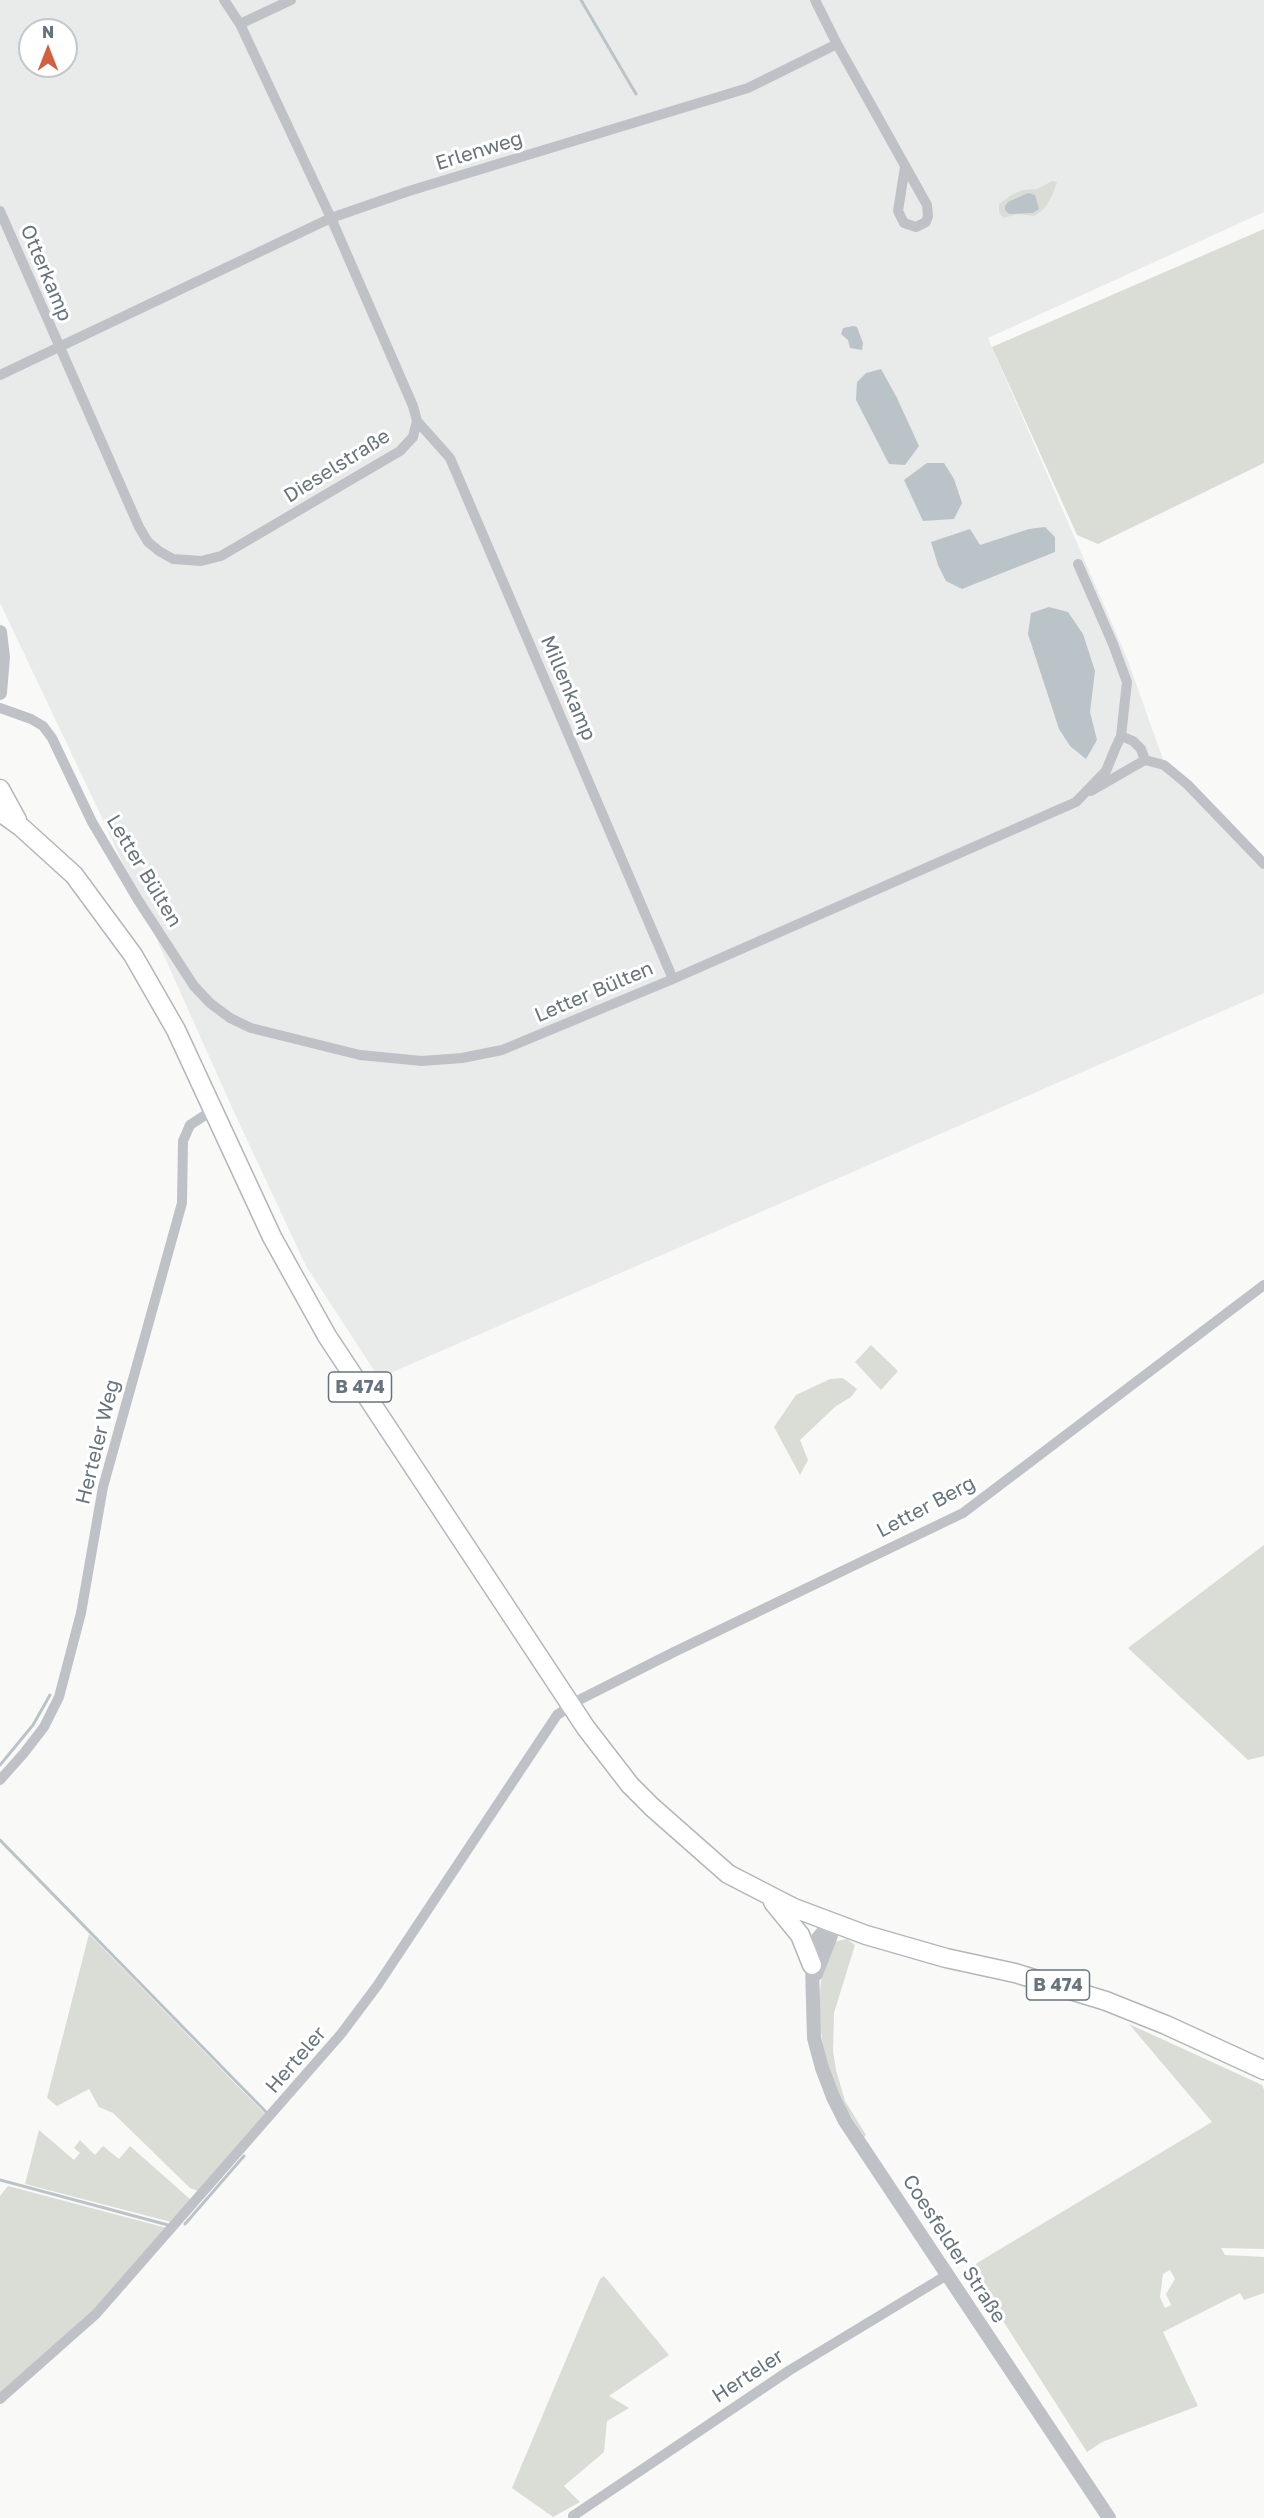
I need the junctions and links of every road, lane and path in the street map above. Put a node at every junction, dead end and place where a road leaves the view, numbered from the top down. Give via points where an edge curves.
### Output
1 (224, 0) edge
2 (291, 0) edge
3 (815, 0) edge
4 (240, 24) junction
5 (837, 44) junction
6 (905, 167) junction
7 (0, 211) edge
8 (331, 218) junction
9 (59, 348) junction
10 (0, 375) edge
11 (417, 421) junction
12 (1078, 564) dead end
13 (0, 632) edge
14 (0, 693) edge
15 (0, 708) edge
16 (1120, 736) junction
17 (1145, 760) junction
18 (0, 789) edge
19 (1083, 795) junction
20 (0, 812) edge
21 (21, 827) junction
22 (1264, 864) edge
23 (673, 979) junction
24 (213, 1110) junction
25 (1264, 1285) edge
26 (571, 1706) junction
27 (0, 1780) edge
28 (765, 1894) junction
29 (835, 1925) junction
30 (812, 1965) junction
31 (812, 1984) junction
32 (1264, 2070) edge
33 (947, 2275) junction
34 (0, 2399) edge
35 (573, 2516) dead end
36 (1108, 2518) edge

1 - 4 street
2 - 4 street
3 - 5 street
4 - 8 street
5 - 6 street
5 - 8 street, Erlenweg via 748,88 409,190
6 - 6 street via 929,211 926,222 916,227 904,223 898,212
7 - 9 street, Otterkamp
8 - 9 street
8 - 11 street
9 - 10 street
9 - 11 street, Dieselstraße via 139,527 148,542 173,559 201,561 221,556 400,451 413,437
11 - 23 street, Millenkamp via 450,458
12 - 16 street, Letter Bülten via 1127,682
13 - 14 street
15 - 23 street, Letter Bülten via 43,726 92,822 194,986 223,1013 250,1028 381,1058 462,1058 502,1050
16 - 17 street via 1133,741
16 - 19 street, Letter Bülten via 1106,771
17 - 19 street
17 - 22 street via 1164,765 1188,784
18 - 21 main road
19 - 23 street, Letter Bülten via 1076,802
20 - 21 main road, B 474
21 - 24 main road, B 474 via 74,876 121,936 155,990
24 - 26 main road, B 474 via 272,1237 327,1336
24 - 27 street, Herteler Weg via 190,1125 183,1141 182,1203 103,1487 81,1613 59,1697 44,1727
25 - 26 street, Letter Berg via 963,1513
26 - 28 main road, B 474 via 602,1750 652,1807 728,1874
26 - 34 street, Herteler via 548,1727 342,2034 96,2314
28 - 29 main road, B 474
28 - 30 main road via 800,1935
29 - 30 street, Coesfelder Straße via 818,1938
29 - 31 street, Coesfelder Straße
29 - 32 main road, B 474 via 1106,2001
30 - 31 street, Coesfelder Straße
31 - 33 street, Coesfelder Straße via 814,2038 830,2090 845,2121
33 - 35 street, Herteler via 800,2364
33 - 36 street, Coesfelder Straße

